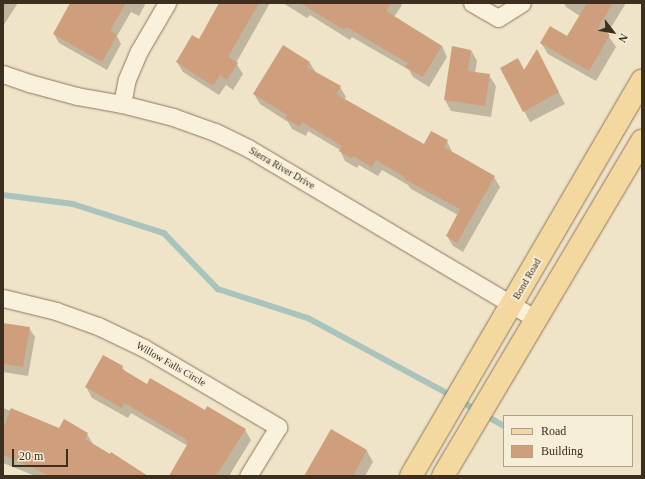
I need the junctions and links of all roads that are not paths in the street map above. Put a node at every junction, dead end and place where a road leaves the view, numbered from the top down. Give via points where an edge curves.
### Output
1 (167, 3) edge
2 (472, 3) edge
3 (522, 3) edge
4 (3, 74) edge
5 (642, 81) edge
6 (122, 104) junction
7 (642, 141) edge
8 (3, 298) edge
9 (512, 305) junction
10 (536, 319) junction
11 (248, 476) edge
12 (411, 476) edge
13 (443, 476) edge

1 - 6 street via 139,51 127,79
2 - 3 street via 498,18
4 - 6 street, Sierra River Drive via 77,96
5 - 9 main road, Bond Road
6 - 9 street, Sierra River Drive via 173,117 215,132 248,148
7 - 10 main road
8 - 11 street, Willow Falls Circle via 56,311 98,326 144,348 278,427
9 - 10 street, Sierra River Drive
9 - 12 main road, Bond Road
10 - 13 main road

